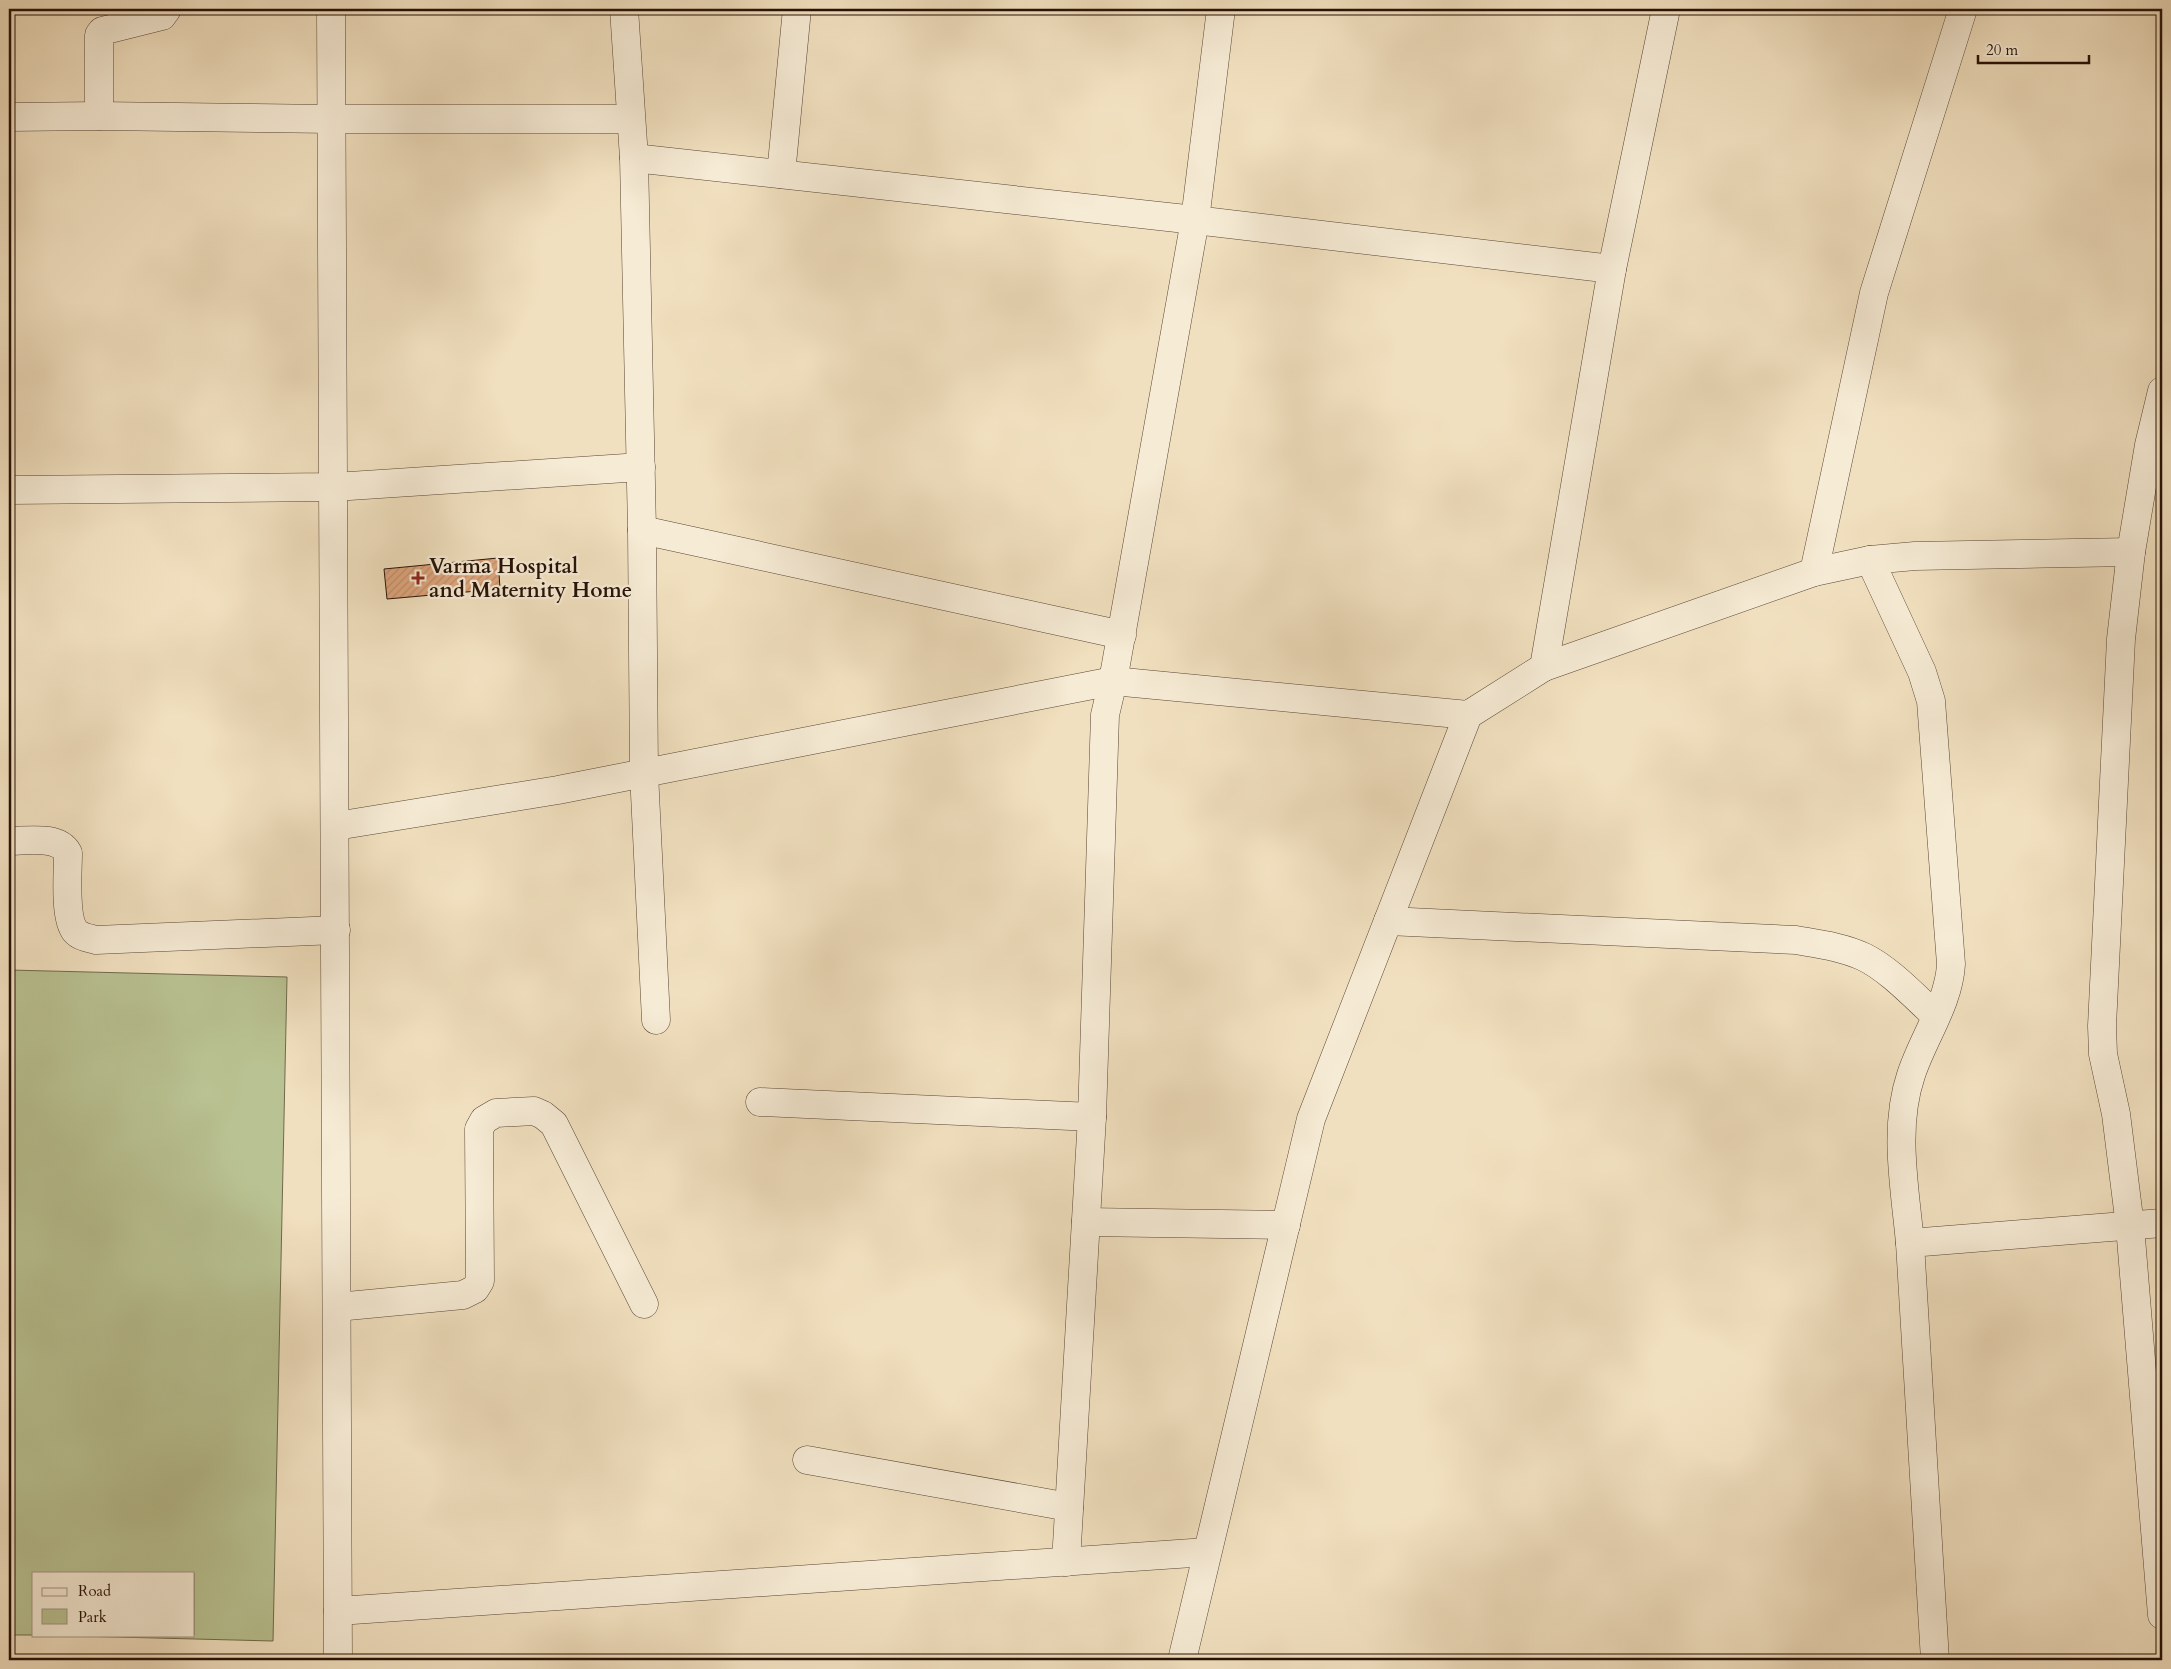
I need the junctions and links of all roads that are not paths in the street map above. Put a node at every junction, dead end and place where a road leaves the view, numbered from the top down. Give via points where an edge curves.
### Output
1 (168, 9) edge
2 (331, 9) edge
3 (624, 9) edge
4 (797, 9) edge
5 (1221, 9) edge
6 (1666, 9) edge
7 (1963, 9) edge
8 (99, 116) junction
9 (9, 117) edge
10 (332, 119) junction
11 (630, 119) junction
12 (634, 158) junction
13 (781, 174) junction
14 (1195, 220) junction
15 (1612, 269) junction
16 (2162, 391) edge
17 (641, 467) junction
18 (334, 487) junction
19 (9, 490) edge
20 (642, 530) junction
21 (2131, 552) junction
22 (1870, 560) junction
23 (1814, 572) junction
24 (1122, 635) junction
25 (1544, 667) junction
26 (1113, 681) junction
27 (1468, 715) junction
28 (644, 773) junction
29 (336, 826) junction
30 (9, 841) edge
31 (1388, 921) junction
32 (336, 930) junction
33 (1936, 1016) junction
34 (656, 1020) dead end
35 (760, 1102) dead end
36 (1092, 1117) junction
37 (1086, 1222) junction
38 (2162, 1223) edge
39 (1286, 1225) junction
40 (2130, 1226) junction
41 (1910, 1243) junction
42 (644, 1304) dead end
43 (337, 1307) junction
44 (807, 1460) dead end
45 (1070, 1507) junction
46 (1207, 1552) junction
47 (1066, 1562) junction
48 (338, 1611) junction
49 (2162, 1615) edge
50 (338, 1660) edge
51 (1182, 1660) edge
52 (1935, 1660) edge

1 - 8 street via 162,16 102,31 99,35
2 - 10 street
3 - 11 street
4 - 13 street
5 - 14 street
6 - 15 street
7 - 23 street via 1874,294
8 - 9 street
8 - 10 street
10 - 11 street
10 - 18 street
11 - 12 street
12 - 13 street
12 - 17 street
13 - 14 street
14 - 15 street
14 - 24 street
15 - 25 street
16 - 21 street via 2149,445
17 - 18 street
17 - 20 street
18 - 19 street
18 - 29 street
20 - 24 street
20 - 28 street
21 - 22 street via 1915,556
21 - 40 street via 2121,639 2102,1026 2103,1054 2116,1114
22 - 23 street
22 - 33 street via 1922,672 1931,701 1951,964 1950,981
23 - 25 street
24 - 26 street
25 - 27 street
26 - 27 street
26 - 28 street
26 - 36 street via 1105,715
27 - 31 street
28 - 29 street
28 - 34 street
29 - 32 street
30 - 32 street via 52,842 64,846 68,853 70,918 75,931 84,937 96,940
31 - 33 street via 1796,940 1836,947 1865,957
31 - 39 street via 1311,1119
32 - 43 street
33 - 41 street via 1911,1074 1904,1100 1901,1134
35 - 36 street
36 - 37 street
37 - 39 street
37 - 45 street
38 - 40 street
39 - 46 street
40 - 41 street
40 - 49 street
41 - 52 street
42 - 43 street via 554,1124 534,1111 496,1113 484,1120 479,1128 480,1281 475,1289 464,1295
43 - 48 street
44 - 45 street
45 - 47 street
46 - 47 street
46 - 51 street
47 - 48 street
48 - 50 street

